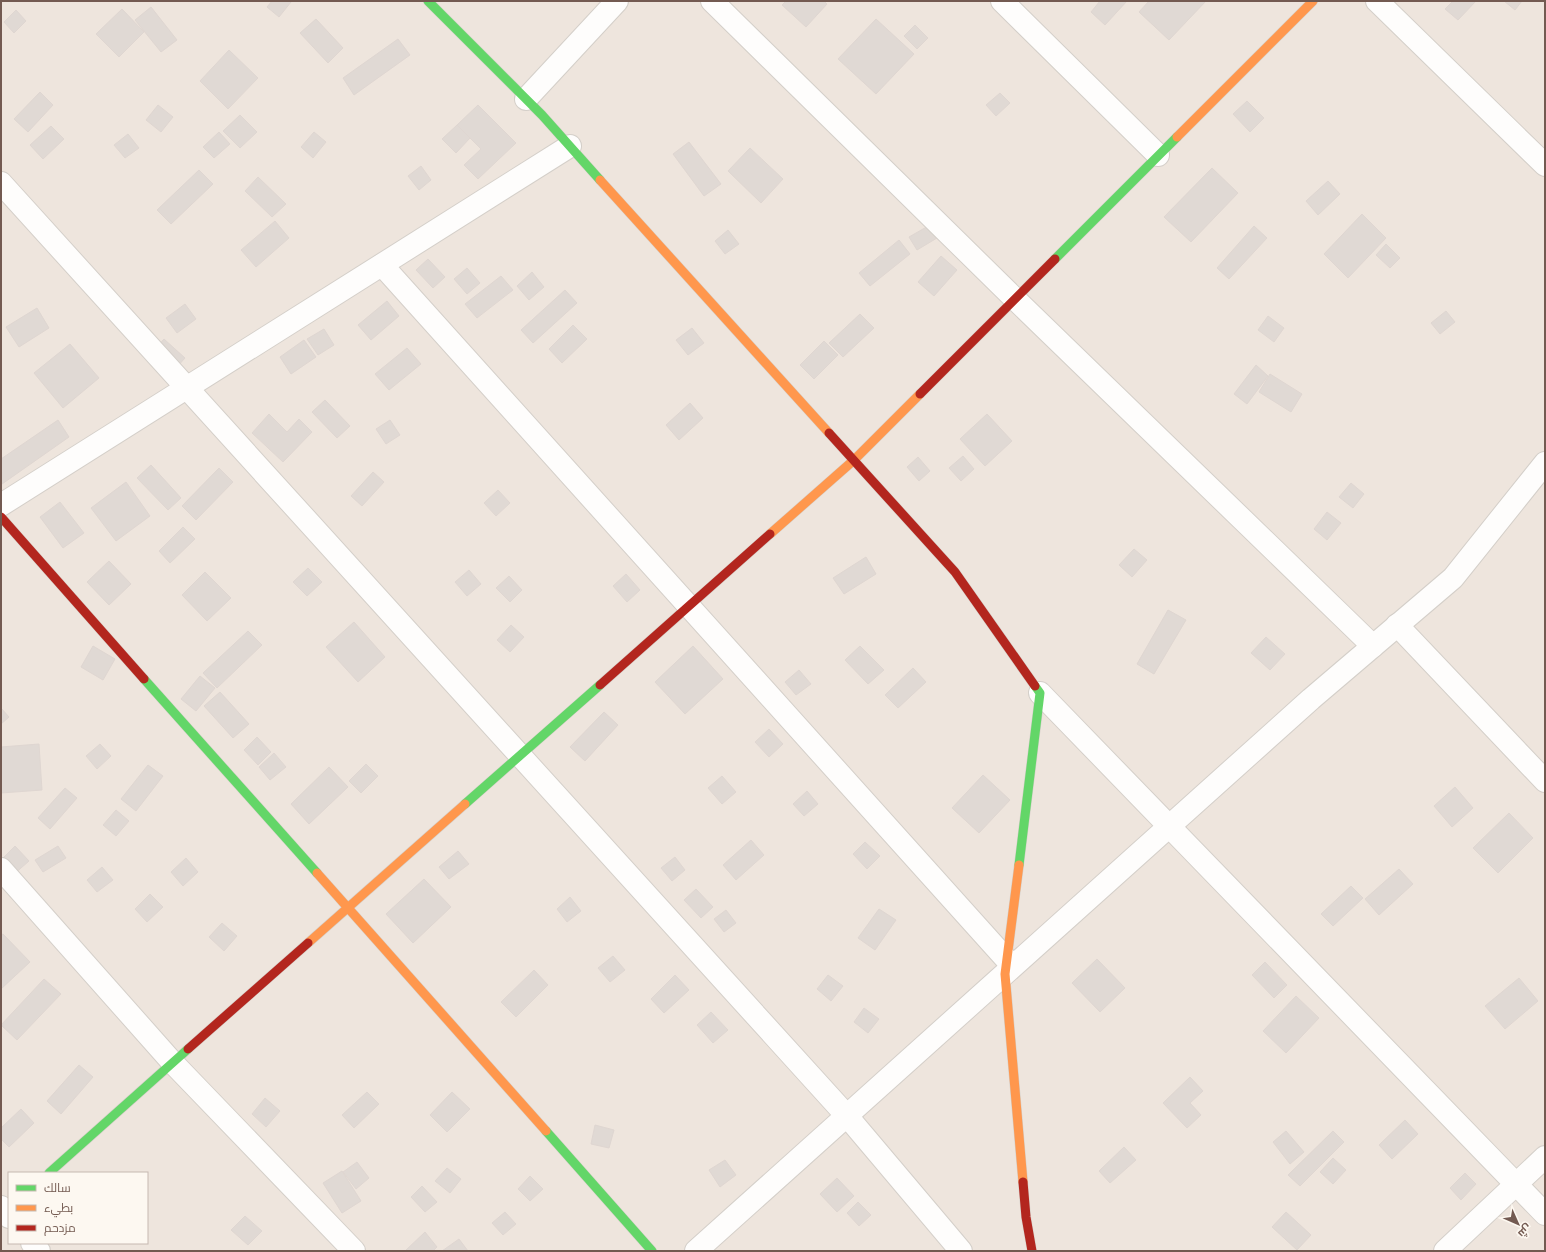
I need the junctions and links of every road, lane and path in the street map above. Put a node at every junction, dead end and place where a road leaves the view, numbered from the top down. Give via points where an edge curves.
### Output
1 (428, 1) edge
2 (617, 1) edge
3 (712, 1) edge
4 (1002, 1) edge
5 (1313, 1) edge
6 (1377, 1) edge
7 (526, 99) junction
8 (570, 146) junction
9 (1158, 155) junction
10 (1545, 165) edge
11 (1, 183) edge
12 (382, 265) junction
13 (1015, 298) junction
14 (187, 388) junction
15 (854, 460) junction
16 (1545, 463) edge
17 (1, 505) edge
18 (1, 517) edge
19 (688, 607) junction
20 (1397, 625) junction
21 (1373, 646) junction
22 (1040, 693) junction
23 (520, 756) junction
24 (1545, 781) edge
25 (1170, 827) junction
26 (1, 869) edge
27 (348, 908) junction
28 (1006, 967) junction
29 (173, 1063) junction
30 (846, 1116) junction
31 (1545, 1157) edge
32 (50, 1172) edge
33 (1516, 1184) junction
34 (1545, 1214) edge
35 (354, 1251) edge
36 (652, 1251) edge
37 (696, 1251) edge
38 (961, 1251) edge
39 (1032, 1251) edge
40 (1445, 1251) edge

1 - 7 street
2 - 7 street
3 - 13 street
4 - 9 street
5 - 9 street
6 - 10 street
7 - 8 street
8 - 12 street
8 - 15 street
9 - 13 street
11 - 14 street
12 - 14 street
12 - 19 street
13 - 15 street
13 - 21 street
14 - 17 street
14 - 23 street
15 - 19 street
15 - 22 street via 954,572
16 - 20 street via 1453,578
18 - 27 street
19 - 23 street
19 - 28 street
20 - 21 street
20 - 24 street
21 - 25 street
22 - 25 street
22 - 28 street
23 - 27 street
23 - 30 street
25 - 28 street
25 - 33 street
26 - 29 street
27 - 29 street
27 - 36 street
28 - 30 street
28 - 39 street via 1026,1217
29 - 32 street
29 - 35 street
30 - 37 street
30 - 38 street
31 - 33 street
33 - 34 street
33 - 40 street

